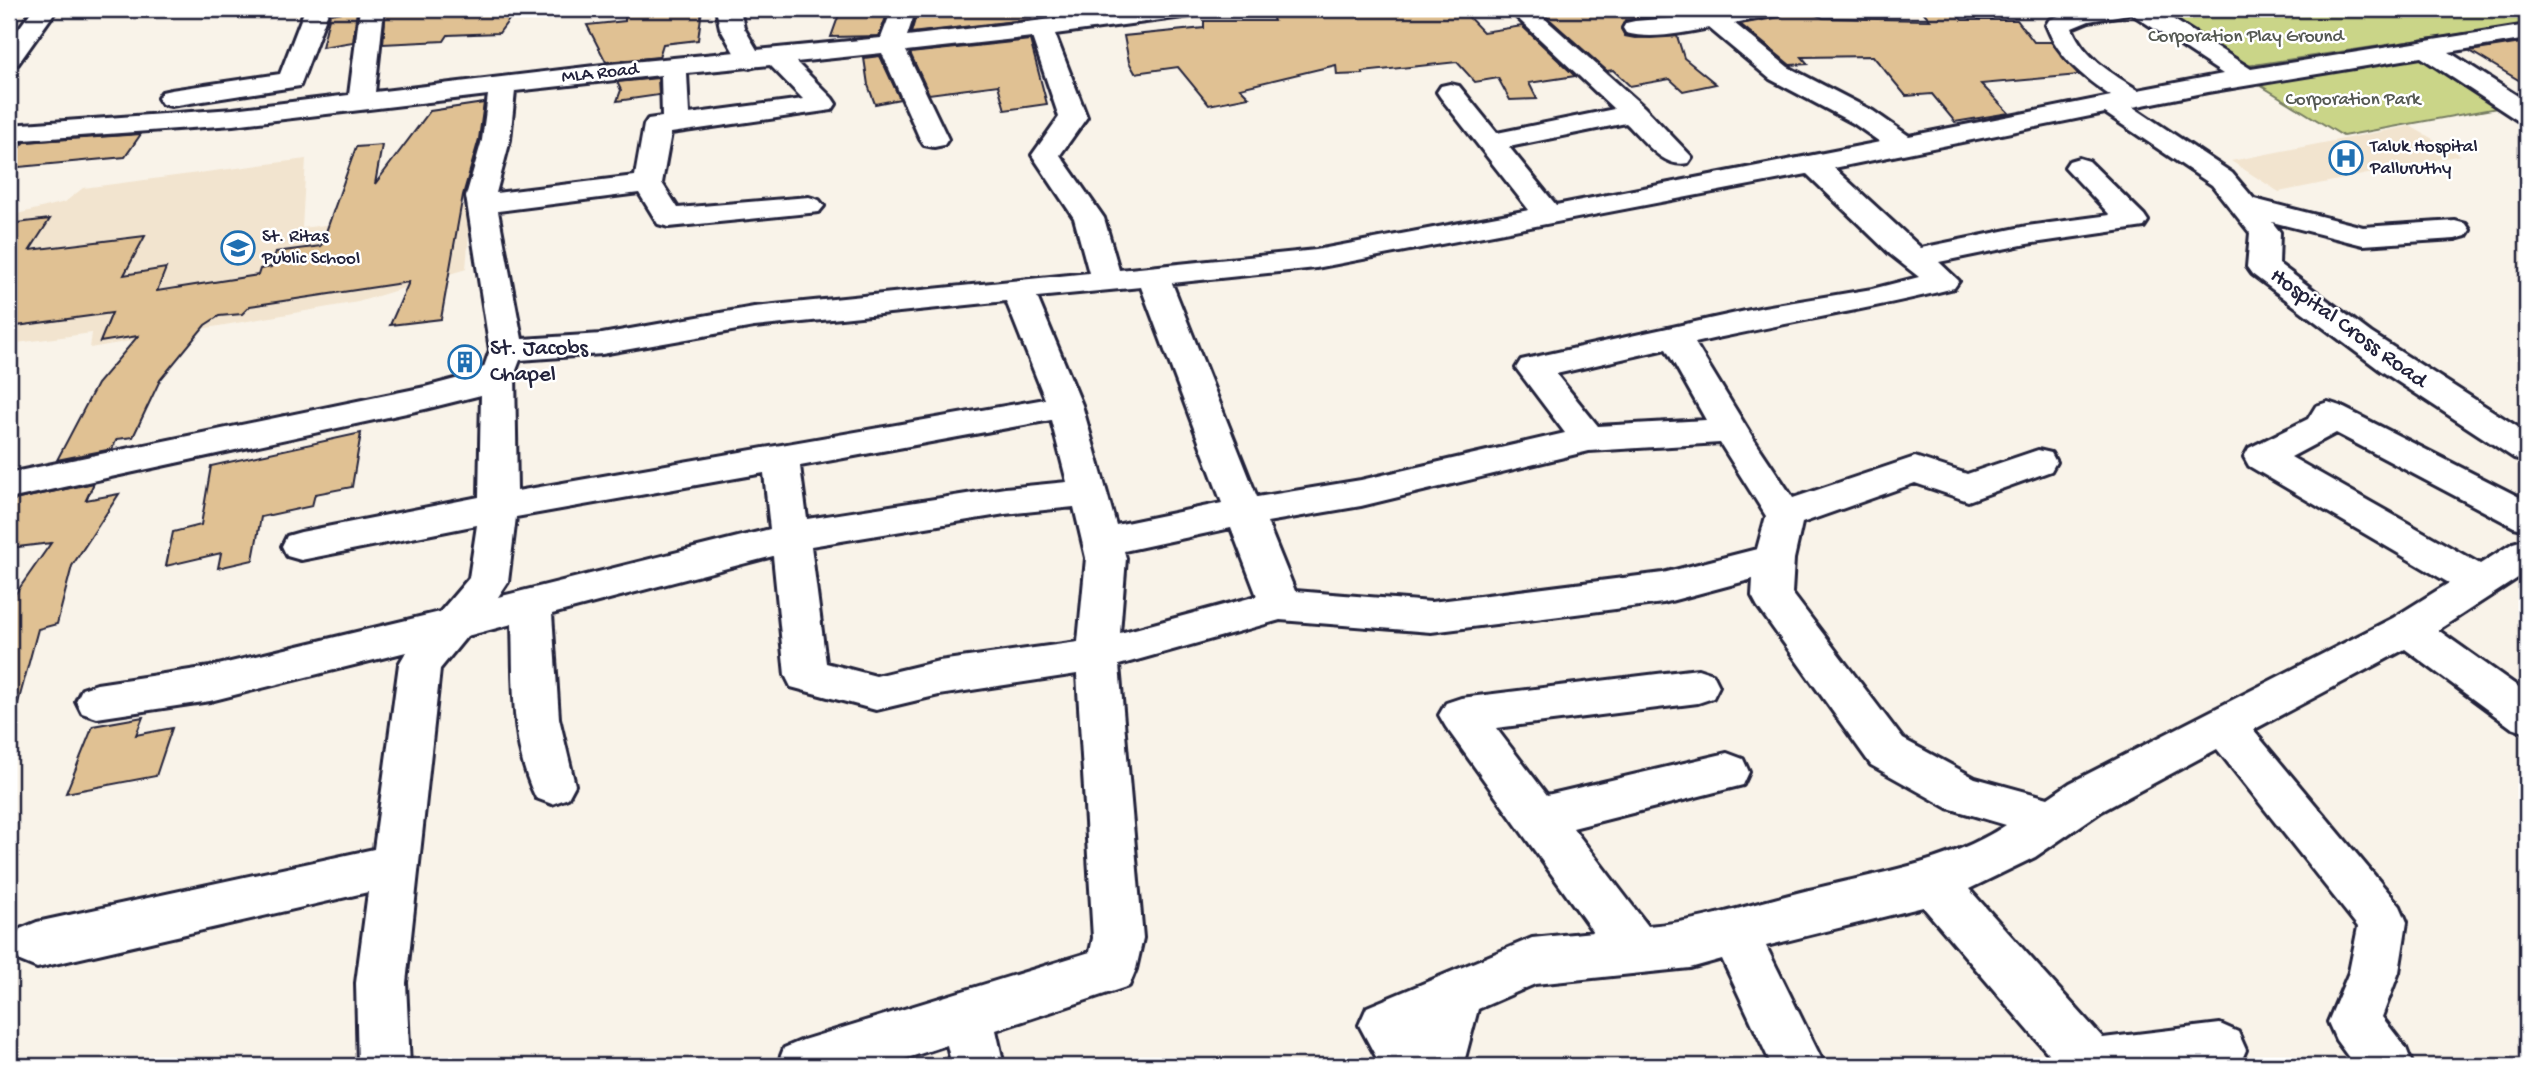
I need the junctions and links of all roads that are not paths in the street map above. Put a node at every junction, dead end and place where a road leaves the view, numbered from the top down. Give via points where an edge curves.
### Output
1 (45, 9) edge
2 (317, 9) edge
3 (372, 9) edge
4 (728, 9) edge
5 (904, 9) edge
6 (1191, 9) edge
7 (1520, 9) edge
8 (1770, 9) edge
9 (2119, 9) edge
10 (2141, 9) edge
11 (1708, 13) edge
12 (2050, 17) edge
13 (1006, 21) edge
14 (1635, 28) dead end
15 (1041, 29) junction
16 (2527, 33) edge
17 (891, 45) junction
18 (2426, 49) junction
19 (9, 59) edge
20 (763, 59) junction
21 (674, 67) junction
22 (2247, 78) junction
23 (502, 86) junction
24 (1450, 92) dead end
25 (2122, 101) junction
26 (361, 102) junction
27 (1633, 114) junction
28 (2527, 114) edge
29 (9, 118) edge
30 (676, 124) junction
31 (2527, 130) edge
32 (9, 133) edge
33 (2527, 136) edge
34 (934, 139) dead end
35 (1488, 143) junction
36 (1903, 145) junction
37 (1678, 157) dead end
38 (1813, 163) junction
39 (2079, 167) dead end
40 (648, 183) junction
41 (482, 204) junction
42 (2243, 205) junction
43 (809, 206) dead end
44 (1548, 215) junction
45 (2455, 230) dead end
46 (1916, 258) junction
47 (1154, 278) junction
48 (1107, 282) junction
49 (1018, 291) junction
50 (1675, 337) junction
51 (502, 361) junction
52 (1065, 405) junction
53 (1730, 430) junction
54 (1589, 439) junction
55 (2527, 449) edge
56 (781, 457) junction
57 (2038, 462) dead end
58 (9, 486) edge
59 (1089, 493) junction
60 (498, 506) junction
61 (1244, 512) junction
62 (1785, 515) junction
63 (2527, 517) edge
64 (791, 537) junction
65 (1102, 542) junction
66 (301, 546) dead end
67 (2527, 553) edge
68 (1774, 559) junction
69 (2480, 582) junction
70 (531, 604) junction
71 (1280, 605) junction
72 (454, 624) junction
73 (2407, 629) junction
74 (1097, 655) junction
75 (1698, 686) dead end
76 (97, 701) dead end
77 (2527, 716) edge
78 (2223, 725) junction
79 (1727, 772) dead end
80 (552, 785) dead end
81 (1537, 817) junction
82 (2053, 819) junction
83 (395, 865) junction
84 (1933, 883) junction
85 (1734, 932) junction
86 (37, 945) dead end
87 (1636, 950) junction
88 (1457, 993) junction
89 (967, 1016) junction
90 (2220, 1050) dead end
91 (384, 1066) edge
92 (803, 1066) edge
93 (978, 1066) edge
94 (1410, 1066) edge
95 (1437, 1066) edge
96 (1800, 1066) edge
97 (2387, 1066) edge

1 - 19 street
2 - 29 street via 291,80
3 - 26 street
4 - 20 street via 732,29
5 - 17 street
6 - 15 street, MLA Road
7 - 27 street
8 - 11 street
9 - 12 street
10 - 22 street
11 - 14 street via 1688,24
11 - 36 street via 1779,73 1863,117
12 - 25 street, Hospital Cross Road via 2062,39
13 - 15 street, MLA Road
13 - 17 street, MLA Road
15 - 48 street via 1073,117 1046,155 1089,218
16 - 18 street
17 - 20 street, MLA Road
17 - 34 street
18 - 22 street
18 - 28 street
20 - 21 street, MLA Road
20 - 30 street via 823,104
21 - 23 street, MLA Road
21 - 30 street
22 - 25 street
23 - 26 street, MLA Road
23 - 41 street
24 - 35 street
25 - 36 street
25 - 42 street, Hospital Cross Road via 2222,179
26 - 32 street, MLA Road via 233,117
27 - 35 street
27 - 37 street
30 - 40 street via 658,125
31 - 33 street via 2522,132
35 - 44 street
36 - 38 street
38 - 44 street
38 - 46 street
39 - 46 street via 2133,221 2027,235
40 - 41 street
40 - 43 street via 669,218
41 - 51 street
42 - 45 street via 2364,236
42 - 55 street, Hospital Cross Road via 2265,232 2263,267 2317,313
44 - 47 street via 1316,259
46 - 50 street via 1943,281
47 - 48 street
47 - 61 street
48 - 49 street
49 - 51 street via 754,317
49 - 52 street
50 - 53 street
50 - 54 street via 1533,368
51 - 58 street via 475,385 425,398
51 - 60 street
52 - 56 street
52 - 59 street
53 - 54 street
53 - 62 street
54 - 61 street via 1361,493
56 - 60 street
56 - 64 street
57 - 62 street via 1968,488 1915,470
59 - 64 street via 1005,501
59 - 65 street
60 - 66 street
60 - 72 street via 488,582
61 - 65 street
61 - 71 street
62 - 68 street
63 - 69 street via 2328,414 2322,426 2262,457
64 - 70 street
64 - 74 street via 806,675 876,693 939,678
65 - 74 street via 1107,558
67 - 69 street
68 - 71 street via 1663,588 1431,617
68 - 82 street via 1772,596 1887,752 1964,794
69 - 73 street
70 - 72 street
70 - 80 street via 537,718
71 - 74 street
72 - 76 street via 210,684
72 - 83 street via 420,664
73 - 77 street
73 - 78 street
74 - 89 street via 1118,938 1111,969
75 - 81 street via 1461,715
78 - 82 street
78 - 97 street via 2383,922 2374,972 2354,1022
79 - 81 street
81 - 87 street
82 - 84 street via 2018,843
83 - 86 street
83 - 91 street via 381,983
84 - 85 street
84 - 90 street via 2092,1065
85 - 87 street via 1690,945
85 - 96 street
87 - 88 street via 1532,961
88 - 94 street via 1385,1025
88 - 95 street
89 - 92 street
89 - 93 street

